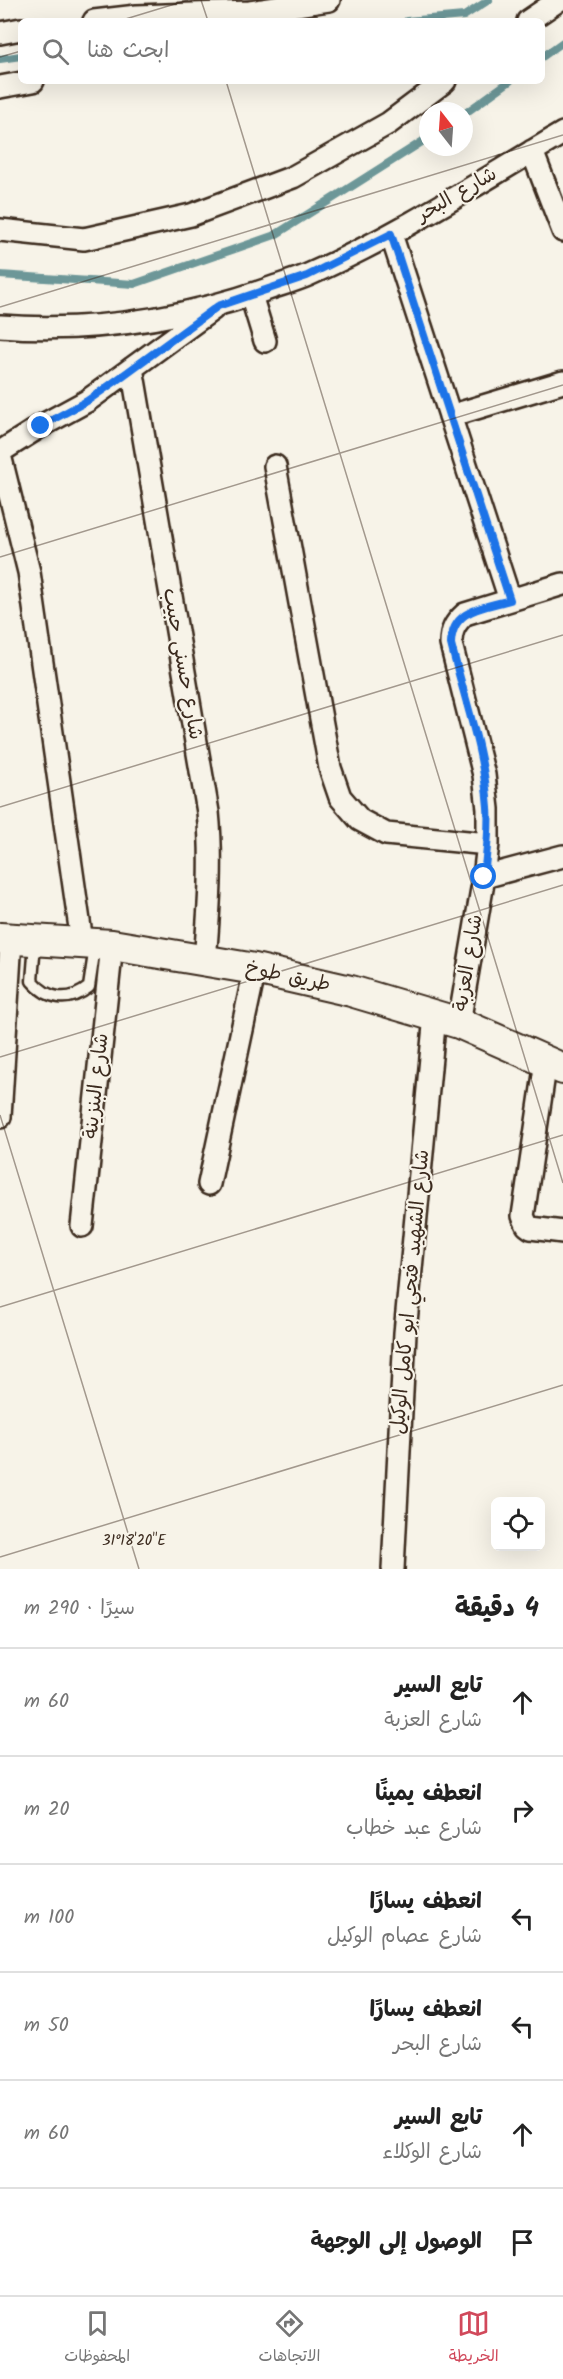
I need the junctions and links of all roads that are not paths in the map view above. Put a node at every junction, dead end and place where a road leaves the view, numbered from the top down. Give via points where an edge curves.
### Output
1 (329, 0) edge
2 (559, 0) edge
3 (120, 18) edge
4 (532, 18) edge
5 (18, 30) edge
6 (0, 33) edge
7 (18, 84) edge
8 (441, 84) edge
9 (0, 87) edge
10 (563, 132) edge
11 (532, 151) junction
12 (0, 230) edge
13 (563, 231) edge
14 (391, 234) junction
15 (251, 295) junction
16 (218, 306) junction
17 (0, 326) edge
18 (265, 341) dead end
19 (132, 368) junction
20 (563, 382) edge
21 (450, 416) junction
22 (0, 453) edge
23 (275, 466) dead end
24 (563, 584) edge
25 (510, 600) junction
26 (488, 844) junction
27 (563, 856) edge
28 (484, 877) junction
29 (15, 939) edge
30 (96, 944) junction
31 (205, 961) junction
32 (255, 969) junction
33 (447, 1019) junction
34 (555, 1065) edge
35 (0, 1117) edge
36 (209, 1184) dead end
37 (82, 1226) dead end
38 (563, 1232) edge
39 (393, 1569) edge

1 - 3 street via 249,12
2 - 4 street
5 - 6 street
7 - 9 street
8 - 12 street via 389,123 293,177 191,215 84,239
10 - 11 street, شارع البحر
11 - 13 street
11 - 14 street, شارع البحر
14 - 15 street, شارع البحر via 307,276
14 - 21 street
15 - 16 street, شارع البحر
15 - 18 street
16 - 17 street, شارع البحر via 125,324
16 - 19 street
19 - 22 street via 87,401
19 - 31 street, شارع حسنى حبيب via 208,812 212,849
20 - 21 street
21 - 25 street
22 - 30 street, شارع البنزينة via 28,572
23 - 26 street via 330,768 340,797 360,820 386,834
24 - 25 street
25 - 26 street, شارع العزبة via 465,614 451,632 484,775
26 - 28 street, شارع العزبة
27 - 28 street
28 - 33 street, شارع العزبة
29 - 30 main road, طريق طوخ
29 - 30 lane via 40,990 62,998 89,987
29 - 35 street
30 - 31 main road, طريق طوخ
30 - 37 street, شارع البنزينة
31 - 32 main road, طريق طوخ
32 - 33 main road, طريق طوخ
32 - 36 street
33 - 34 main road, طريق طوخ
33 - 39 street, شارع الشهيد فتحي ابو كامل الوكيل via 405,1333
34 - 38 street via 523,1216 531,1228

